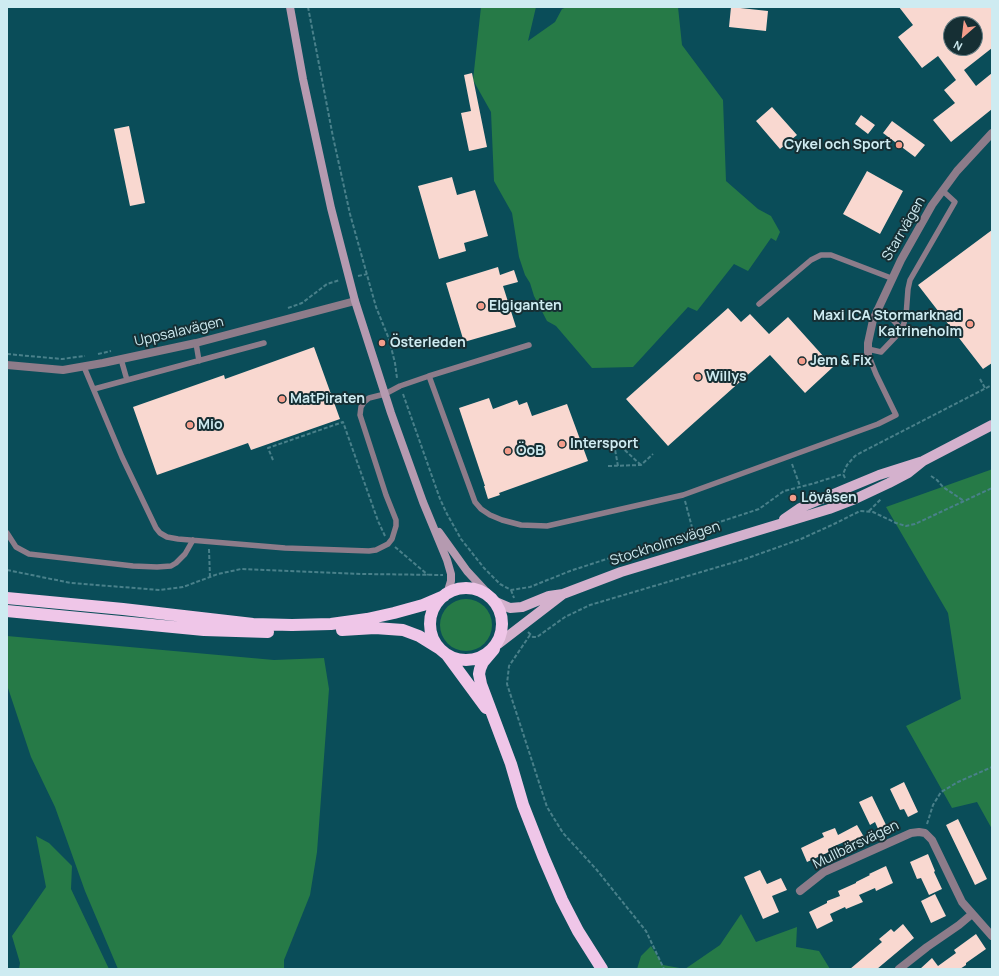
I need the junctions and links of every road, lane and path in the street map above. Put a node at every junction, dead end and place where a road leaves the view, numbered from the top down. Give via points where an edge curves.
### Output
1 (290, 7) edge
2 (308, 7) edge
3 (992, 133) edge
4 (943, 191) junction
5 (366, 274) junction
6 (891, 278) junction
7 (349, 279) junction
8 (354, 300) junction
9 (759, 304) dead end
10 (286, 309) dead end
11 (876, 310) junction
12 (225, 325) dead end
13 (902, 330) junction
14 (196, 343) junction
15 (264, 343) dead end
16 (138, 345) dead end
17 (529, 345) dead end
18 (115, 350) dead end
19 (868, 352) junction
20 (7, 354) edge
21 (121, 359) junction
22 (199, 361) junction
23 (7, 365) edge
24 (84, 366) junction
25 (429, 376) junction
26 (980, 379) dead end
27 (127, 380) junction
28 (992, 385) edge
29 (400, 386) junction
30 (985, 388) junction
31 (94, 389) junction
32 (385, 394) junction
33 (992, 425) edge
34 (653, 454) dead end
35 (789, 456) junction
36 (273, 460) dead end
37 (641, 465) junction
38 (608, 466) dead end
39 (618, 466) junction
40 (930, 476) dead end
41 (800, 486) junction
42 (992, 488) edge
43 (683, 495) junction
44 (882, 498) dead end
45 (964, 501) junction
46 (869, 511) junction
47 (432, 522) junction
48 (693, 531) junction
49 (7, 533) edge
50 (193, 540) junction
51 (210, 542) junction
52 (389, 542) junction
53 (7, 570) edge
54 (428, 575) junction
55 (441, 575) dead end
56 (210, 578) junction
57 (446, 594) junction
58 (563, 594) junction
59 (7, 598) edge
60 (493, 600) junction
61 (7, 610) edge
62 (496, 646) junction
63 (444, 652) junction
64 (493, 719) junction
65 (992, 767) edge
66 (926, 834) junction
67 (800, 891) dead end
68 (972, 914) junction
69 (992, 936) edge
70 (602, 969) edge
71 (664, 969) edge
72 (899, 969) edge

1 - 7 street via 308,102
2 - 5 path via 334,144
3 - 4 street, Starrvägen via 957,171
4 - 6 street, Starrvägen via 932,205
4 - 13 lane via 955,202 910,280
5 - 7 path
5 - 29 path via 389,339
6 - 9 lane via 831,255 821,255 811,260
6 - 11 street, Starrvägen
7 - 8 street
7 - 10 path via 327,284 302,303
8 - 14 street, Uppsalavägen
8 - 32 street
11 - 13 lane via 892,319
11 - 19 street, Starrvägen via 870,330
12 - 16 path
13 - 19 lane via 881,352
14 - 21 street, Uppsalavägen
14 - 22 lane
15 - 22 lane
17 - 25 lane
18 - 20 path via 62,359
19 - 35 lane via 896,415
21 - 24 street, Uppsalavägen
21 - 27 lane
22 - 27 lane
23 - 24 street, Uppsalavägen via 63,370
24 - 31 lane
25 - 29 lane
25 - 43 lane via 475,502 490,515 520,525 547,526
26 - 30 path
27 - 31 lane
28 - 30 path
29 - 32 lane
29 - 48 path via 447,514 461,539 484,568 511,590 530,587 570,571
30 - 41 path via 855,456 843,474
31 - 50 lane via 122,457 156,528 167,537
32 - 47 street
32 - 52 lane via 364,402 360,415 396,520
33 - 58 main road, Stockholmsvägen via 923,460 879,475 800,508 776,525 621,572
34 - 37 path
35 - 41 path
35 - 43 lane
36 - 52 path via 268,448 343,422 383,534
37 - 39 path
37 - 39 path via 617,443 614,444
38 - 39 path
40 - 45 path
41 - 48 path via 779,493 759,509
42 - 45 path
43 - 48 path
44 - 46 path
45 - 46 path via 906,526
46 - 71 path via 860,511 745,560 578,610 537,637 530,635 509,666 507,684 547,807 562,833 646,931
47 - 57 street via 451,574 451,584
47 - 60 street via 467,571
49 - 50 lane via 16,547 29,554 157,567 176,563
50 - 51 lane
51 - 52 lane via 369,551
51 - 56 path
52 - 54 path
53 - 56 path via 71,583 160,590 172,590
54 - 55 path
54 - 56 path via 252,569
57 - 59 highway via 423,605 367,619 331,624 292,625 253,624
57 - 60 highway via 456,589 471,588 485,593
57 - 63 highway via 436,605 430,623 434,642
58 - 60 main road, Stockholmsvägen via 549,596 516,608
58 - 62 main road, Stockholmsvägen
60 - 62 highway via 500,609 503,621 501,637
61 - 63 highway via 223,631 305,632 388,628 412,633
62 - 63 highway via 488,654 474,660 460,661
62 - 64 highway via 483,662 480,674
63 - 64 highway
64 - 70 highway via 511,764 523,805 562,900
65 - 66 path via 941,792 931,810
66 - 67 street, Mullbärsvägen via 911,833 824,872
66 - 68 street via 932,840 962,902
68 - 69 street
68 - 72 street

